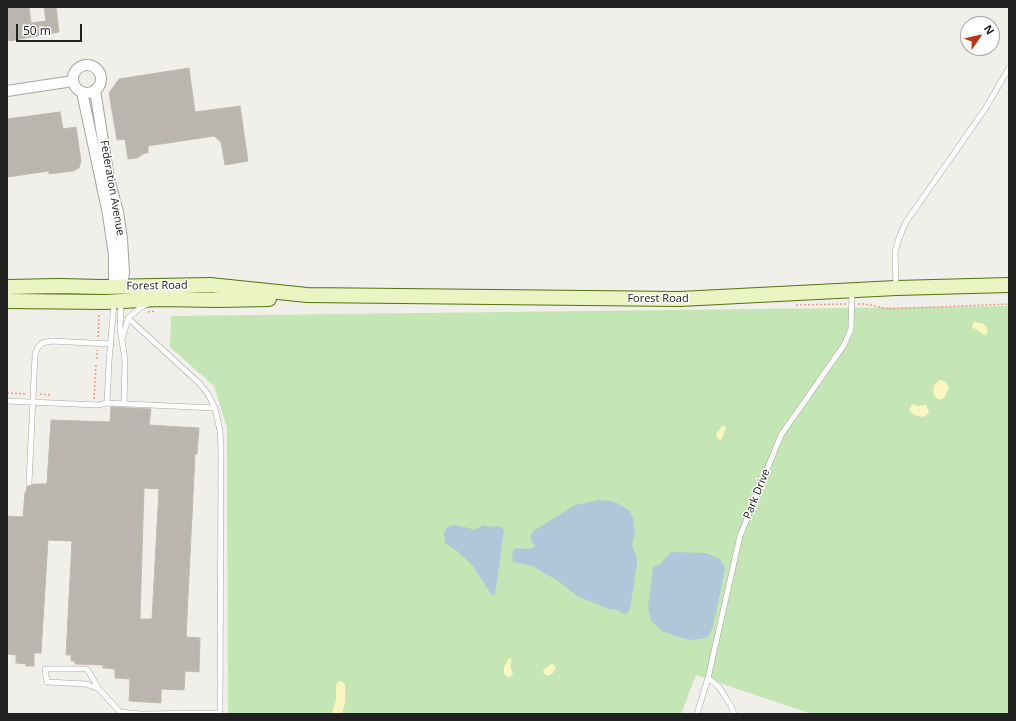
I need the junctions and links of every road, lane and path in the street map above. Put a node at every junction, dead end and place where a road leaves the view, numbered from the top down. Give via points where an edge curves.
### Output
1 (1009, 68) edge
2 (73, 81) junction
3 (95, 90) junction
4 (7, 91) edge
5 (82, 92) junction
6 (1009, 285) edge
7 (7, 287) edge
8 (118, 287) junction
9 (896, 288) junction
10 (307, 295) junction
11 (852, 297) junction
12 (158, 299) junction
13 (7, 301) edge
14 (118, 301) junction
15 (1009, 304) edge
16 (98, 309) dead end
17 (128, 318) junction
18 (98, 339) dead end
19 (122, 340) junction
20 (111, 344) junction
21 (97, 348) dead end
22 (97, 359) dead end
23 (96, 365) dead end
24 (7, 393) edge
25 (28, 394) dead end
26 (93, 399) dead end
27 (7, 401) edge
28 (32, 402) junction
29 (108, 403) junction
30 (124, 404) junction
31 (215, 408) junction
32 (29, 483) dead end
33 (708, 678) junction
34 (99, 689) junction
35 (220, 713) edge
36 (697, 714) edge
37 (734, 714) edge

1 - 9 lane via 985,109 906,222 895,252
2 - 3 street via 77,69 90,66 98,71 101,78 100,85
2 - 4 street
2 - 5 street via 76,88
3 - 5 street via 89,93
3 - 8 street, Federation Avenue via 122,239 124,272
5 - 8 street, Federation Avenue via 108,214
6 - 9 main road, Forest Road
7 - 8 main road, Forest Road
8 - 10 main road, Forest Road via 210,285
8 - 14 lane
9 - 11 main road, Forest Road
10 - 11 main road, Forest Road via 680,300
10 - 12 main road, Forest Road via 292,298 218,300
11 - 15 path via 866,304 888,309
11 - 33 lane, Park Drive via 851,329 844,345 781,435 740,536
12 - 14 main road, Forest Road
12 - 17 lane via 141,307
13 - 14 main road, Forest Road
14 - 19 lane
14 - 20 lane
16 - 18 path
17 - 19 lane
17 - 31 lane via 199,382
19 - 30 lane via 125,360
20 - 28 lane via 51,341 42,343 35,355
20 - 29 lane via 108,362
21 - 22 path
23 - 26 path
24 - 25 path
27 - 28 lane
28 - 29 lane via 98,405
28 - 32 lane
29 - 30 lane
30 - 31 lane
31 - 35 lane via 221,448
33 - 36 lane, Park Drive
33 - 37 lane via 719,687
34 - 34 lane via 86,684 47,682 45,669 87,669
34 - 35 lane via 120,712

